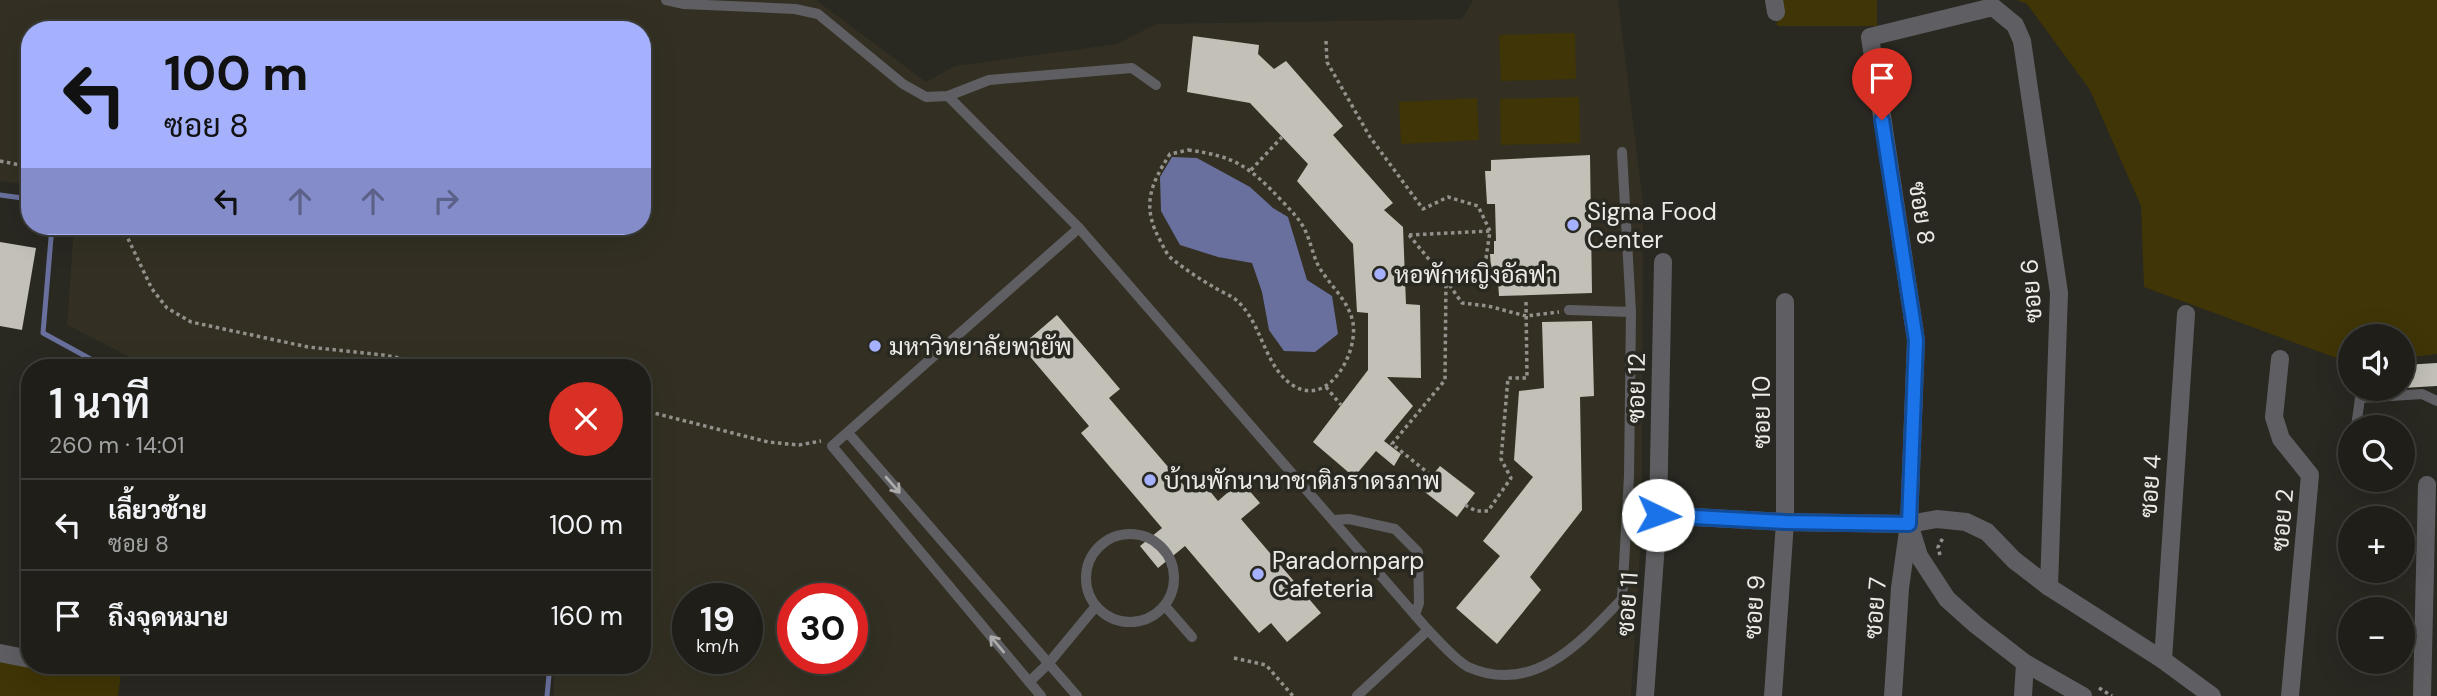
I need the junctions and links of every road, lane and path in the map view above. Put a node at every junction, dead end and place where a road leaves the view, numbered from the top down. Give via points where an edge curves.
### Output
1 (666, 0) edge
2 (1993, 7) joint
3 (1326, 41) dead end
4 (1156, 85) dead end
5 (948, 96) junction
6 (1282, 137) dead end
7 (1622, 152) dead end
8 (0, 161) edge
9 (21, 165) edge
10 (1251, 170) junction
11 (1079, 228) junction
12 (1490, 231) junction
13 (126, 235) edge
14 (1662, 262) dead end
15 (1446, 281) junction
16 (1526, 302) dead end
17 (1785, 302) dead end
18 (1569, 310) joint
19 (1631, 312) junction
20 (2186, 314) dead end
21 (1526, 316) junction
22 (405, 359) edge
23 (2280, 359) dead end
24 (1326, 387) junction
25 (2437, 401) edge
26 (1341, 405) dead end
27 (651, 412) edge
28 (2358, 415) edge
29 (849, 433) junction
30 (832, 446) junction
31 (1432, 477) dead end
32 (2427, 485) dead end
33 (1465, 505) dead end
34 (1658, 515) junction
35 (1333, 520) junction
36 (1785, 522) junction
37 (1909, 524) junction
38 (1952, 534) dead end
39 (1942, 562) dead end
40 (2049, 587) junction
41 (1096, 606) junction
42 (1165, 606) junction
43 (1415, 615) junction
44 (1428, 630) junction
45 (1192, 637) dead end
46 (0, 653) edge
47 (21, 657) edge
48 (1234, 658) dead end
49 (2163, 660) junction
50 (2025, 663) junction
51 (1048, 664) junction
52 (1029, 682) junction
53 (2087, 689) edge
54 (1041, 696) edge
55 (1077, 696) edge
56 (1293, 696) edge
57 (1357, 696) edge
58 (1645, 696) edge
59 (1773, 696) edge
60 (1894, 696) edge
61 (2022, 696) edge
62 (2112, 696) edge
63 (2212, 696) edge
64 (2290, 696) edge
65 (2422, 696) edge

1 - 5 lane via 818,13 903,84 926,97
2 - 37 street, ซอย 8 via 1870,37 1916,340
2 - 40 street, ซอย 6 via 2015,25 2022,41 2059,293
3 - 12 path via 1327,62 1370,137 1423,209 1448,197 1478,206
4 - 5 lane via 1132,68 989,80
5 - 11 lane
6 - 10 path
7 - 19 lane
8 - 9 path
10 - 24 path via 1304,224 1318,266 1353,321 1353,341 1343,366
10 - 24 path via 1213,153 1188,150 1170,154 1154,178 1149,206 1153,229 1169,257 1235,299 1255,322 1275,365 1293,385 1309,392
11 - 29 lane
11 - 35 lane
12 - 15 path via 1486,258 1470,272
12 - 15 path via 1409,235
13 - 22 path via 152,289 167,308 191,322 308,347
14 - 34 street, ซอย 12
15 - 21 path via 1462,303
15 - 31 path via 1445,380 1391,444
16 - 21 path
17 - 36 street, ซอย 10
18 - 19 lane
18 - 21 path
19 - 44 lane via 1622,599 1571,653 1542,672 1501,679 1467,666
20 - 49 street, ซอย 4
21 - 33 path via 1527,378 1508,378 1501,458 1511,478 1488,511
23 - 64 street, ซอย 2 via 2274,417 2281,439 2310,475
24 - 26 path
25 - 28 lane via 2423,394 2360,398
27 - 30 path via 768,442 799,445 819,440
29 - 30 lane
29 -> 51 lane
52 -> 30 lane
32 - 65 street
34 - 36 street
34 - 58 street, ซอย 11
35 - 43 lane
35 - 43 lane via 1395,529 1418,552
36 - 37 street
36 - 59 street, ซอย 9
37 - 40 street via 1937,519 1966,522 1987,532
37 - 50 street via 1919,556 1947,599
37 - 60 street, ซอย 7
38 - 39 path via 1944,536 1938,547
40 - 49 street
41 - 42 lane via 1117,621 1130,622 1143,621
41 - 42 lane via 1088,593 1089,562 1108,539 1123,534 1138,534 1158,544 1172,562 1175,577
41 - 51 lane
42 - 45 lane
43 - 44 lane
44 - 57 lane
46 - 47 street
48 - 56 path via 1266,665
49 - 63 street
50 - 53 street
50 - 61 street
51 - 52 lane
51 - 55 lane
52 - 54 lane
53 - 62 path

